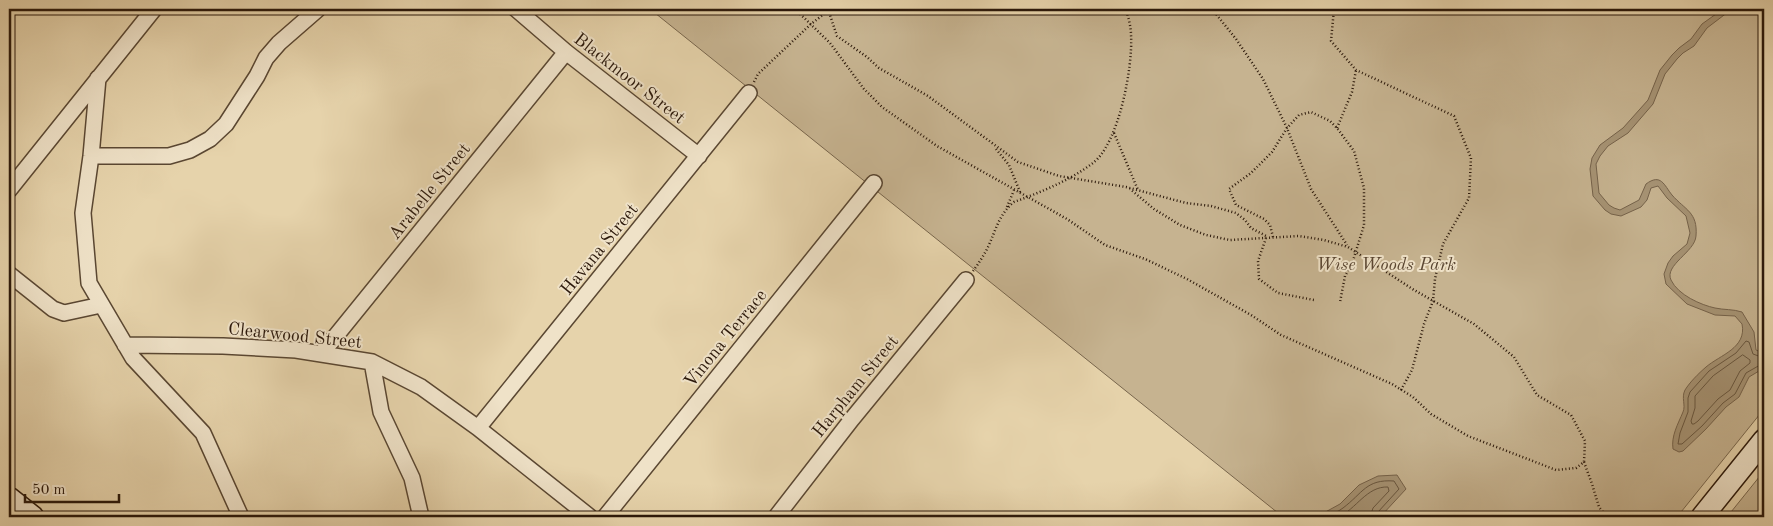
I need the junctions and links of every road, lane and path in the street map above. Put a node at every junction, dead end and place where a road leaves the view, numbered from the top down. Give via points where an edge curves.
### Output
1 (154, 9) edge
2 (318, 9) edge
3 (516, 9) edge
4 (795, 9) edge
5 (1126, 9) edge
6 (1212, 9) edge
7 (1334, 9) edge
8 (828, 10) edge
9 (811, 24) junction
10 (566, 52) junction
11 (1356, 70) junction
12 (98, 78) junction
13 (749, 93) joint
14 (1287, 128) junction
15 (1337, 128) junction
16 (1113, 132) junction
17 (995, 147) junction
18 (91, 156) junction
19 (699, 156) junction
20 (1071, 178) junction
21 (874, 183) dead end
22 (1130, 189) junction
23 (9, 190) edge
24 (1014, 190) junction
25 (1138, 191) junction
26 (1021, 194) junction
27 (1027, 197) junction
28 (1007, 208) junction
29 (1270, 238) junction
30 (1348, 247) junction
31 (1356, 252) junction
32 (9, 274) edge
33 (966, 280) joint
34 (1314, 300) dead end
35 (1433, 301) junction
36 (1340, 302) dead end
37 (101, 305) junction
38 (125, 345) junction
39 (322, 353) junction
40 (372, 362) junction
41 (1401, 390) junction
42 (478, 428) junction
43 (1764, 440) edge
44 (1584, 462) junction
45 (9, 498) edge
46 (33, 517) edge
47 (241, 517) edge
48 (421, 517) edge
49 (590, 517) edge
50 (605, 517) edge
51 (776, 517) edge
52 (1607, 517) edge
53 (1702, 517) edge

1 - 12 street
2 - 18 street via 266,58 226,124 210,139 190,150 169,156
3 - 10 street, Blackmoor Street
4 - 9 path
5 - 16 path via 1131,34 1130,64
6 - 14 path via 1263,79
7 - 11 path via 1331,41
8 - 9 path
8 - 17 path via 837,36 879,68 928,96
9 - 13 path via 758,74
9 - 24 path via 882,107 937,146
10 - 19 street, Blackmoor Street
10 - 39 street, Arabelle Street
11 - 15 path via 1352,92
11 - 35 path via 1454,116 1471,158 1468,198 1443,244
12 - 18 street
12 - 23 street
13 - 19 street, Havana Street
14 - 15 path via 1299,115 1311,112
14 - 29 path via 1272,152 1229,189 1236,205 1270,225
14 - 30 path via 1311,189
15 - 31 path via 1354,151 1364,188 1364,225
16 - 20 path via 1094,163
16 - 25 path
17 - 20 path via 1018,162
17 - 26 path via 1009,165
18 - 37 street via 83,213 89,282
19 - 42 street, Havana Street
20 - 22 path
20 - 27 path
21 - 50 street, Vinona Terrace
22 - 25 path
22 - 29 path via 1180,225 1206,235 1230,240
24 - 26 path
24 - 28 path
25 - 29 path via 1236,213 1251,228
26 - 27 path
27 - 28 path
27 - 41 path via 1105,245 1187,279 1281,335
28 - 33 path via 996,224 989,245
29 - 30 path via 1299,236
29 - 34 path via 1258,262 1259,279 1278,293
30 - 31 path
31 - 35 path
31 - 36 path via 1344,276
32 - 37 street via 53,309 64,313
33 - 51 street, Harpham Street
35 - 41 path via 1412,370
35 - 44 path via 1474,324 1499,344 1514,357 1537,395 1571,415 1585,441
37 - 38 street
38 - 39 street, Clearwood Street via 223,346
38 - 47 street via 133,358 203,434
39 - 40 street, Clearwood Street
40 - 42 street, Clearwood Street via 421,387
40 - 48 street via 381,412 412,478
41 - 44 path via 1431,414 1468,436 1556,470 1576,468
42 - 49 street, Clearwood Street
43 - 53 street
44 - 52 path via 1599,507
45 - 46 street

